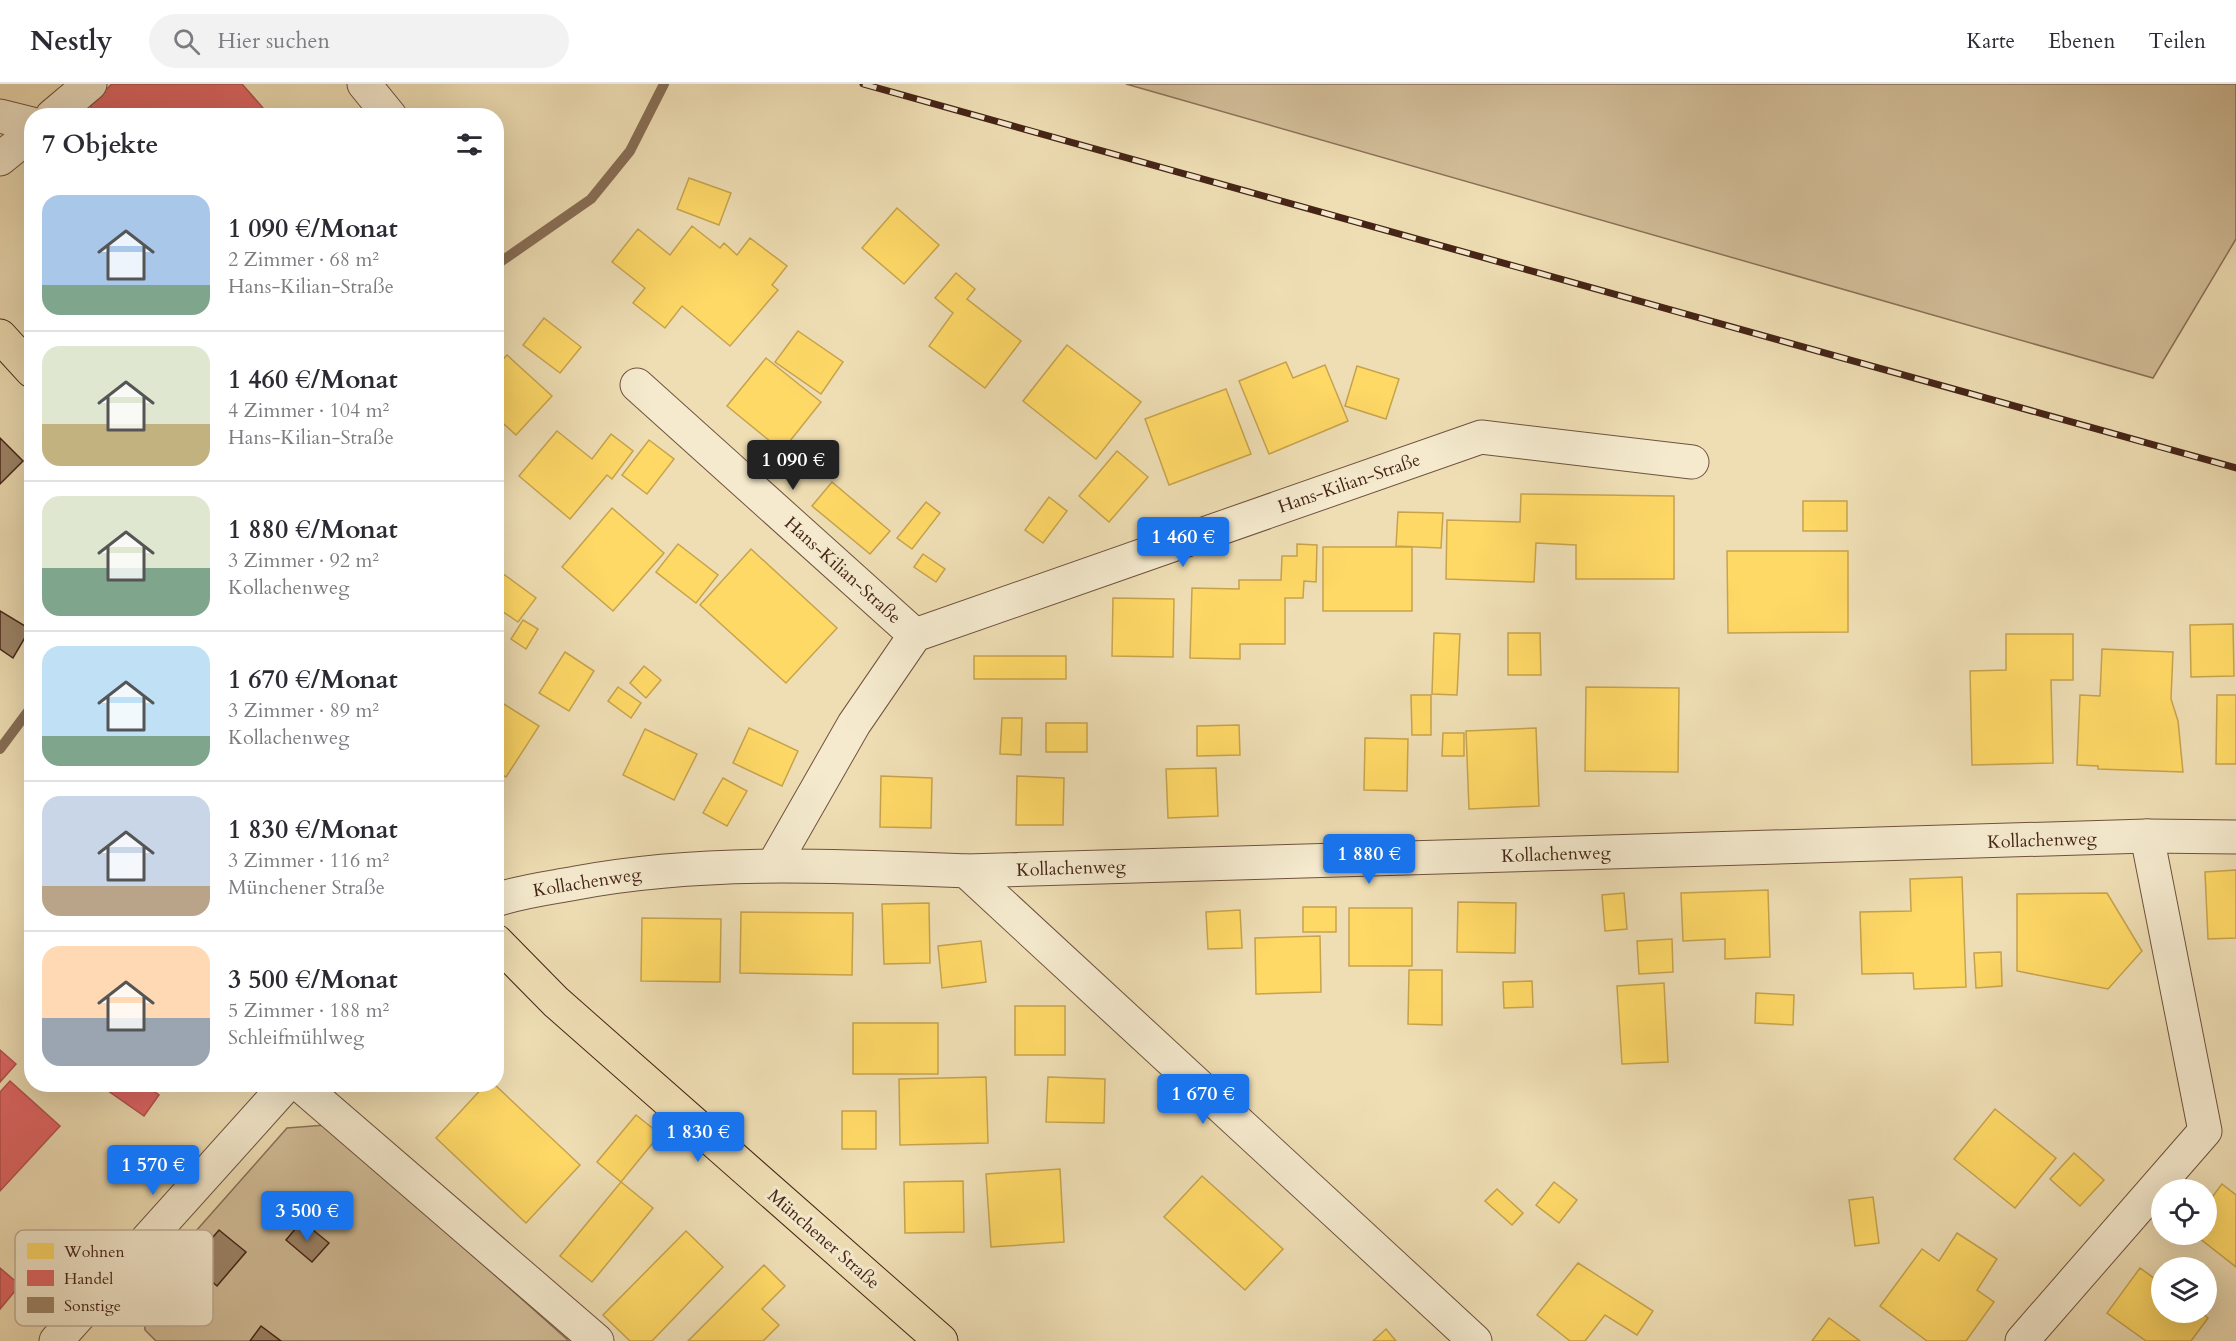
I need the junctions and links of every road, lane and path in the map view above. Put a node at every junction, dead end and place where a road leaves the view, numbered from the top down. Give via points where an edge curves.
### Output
1 (90, 84) edge
2 (364, 84) edge
3 (62, 108) edge
4 (384, 108) edge
5 (0, 116) edge
6 (24, 122) edge
7 (24, 140) edge
8 (0, 159) edge
9 (0, 336) edge
10 (24, 362) edge
11 (637, 385) dead end
12 (1692, 462) dead end
13 (915, 635) junction
14 (2146, 836) junction
15 (2236, 837) edge
16 (774, 864) junction
17 (966, 871) junction
18 (504, 897) edge
19 (504, 949) edge
20 (280, 1092) edge
21 (308, 1092) edge
22 (156, 1230) edge
23 (69, 1326) edge
24 (56, 1341) edge
25 (597, 1341) edge
26 (941, 1341) edge
27 (1475, 1341) edge
28 (2022, 1341) edge

1 - 3 street
2 - 4 street
5 - 6 street
7 - 8 street
9 - 10 main road
11 - 13 street, Hans-Kilian-Straße
12 - 13 street, Hans-Kilian-Straße via 1481,437
13 - 16 street, Hans-Kilian-Straße via 855,724
14 - 15 street, Kollachenweg
14 - 17 street, Kollachenweg
14 - 28 street via 2205,1131
16 - 17 street, Kollachenweg
16 - 18 street, Kollachenweg via 616,875
17 - 27 street
19 - 26 main road, Münchener Straße via 556,1002
20 - 22 street
21 - 25 street
23 - 24 street

